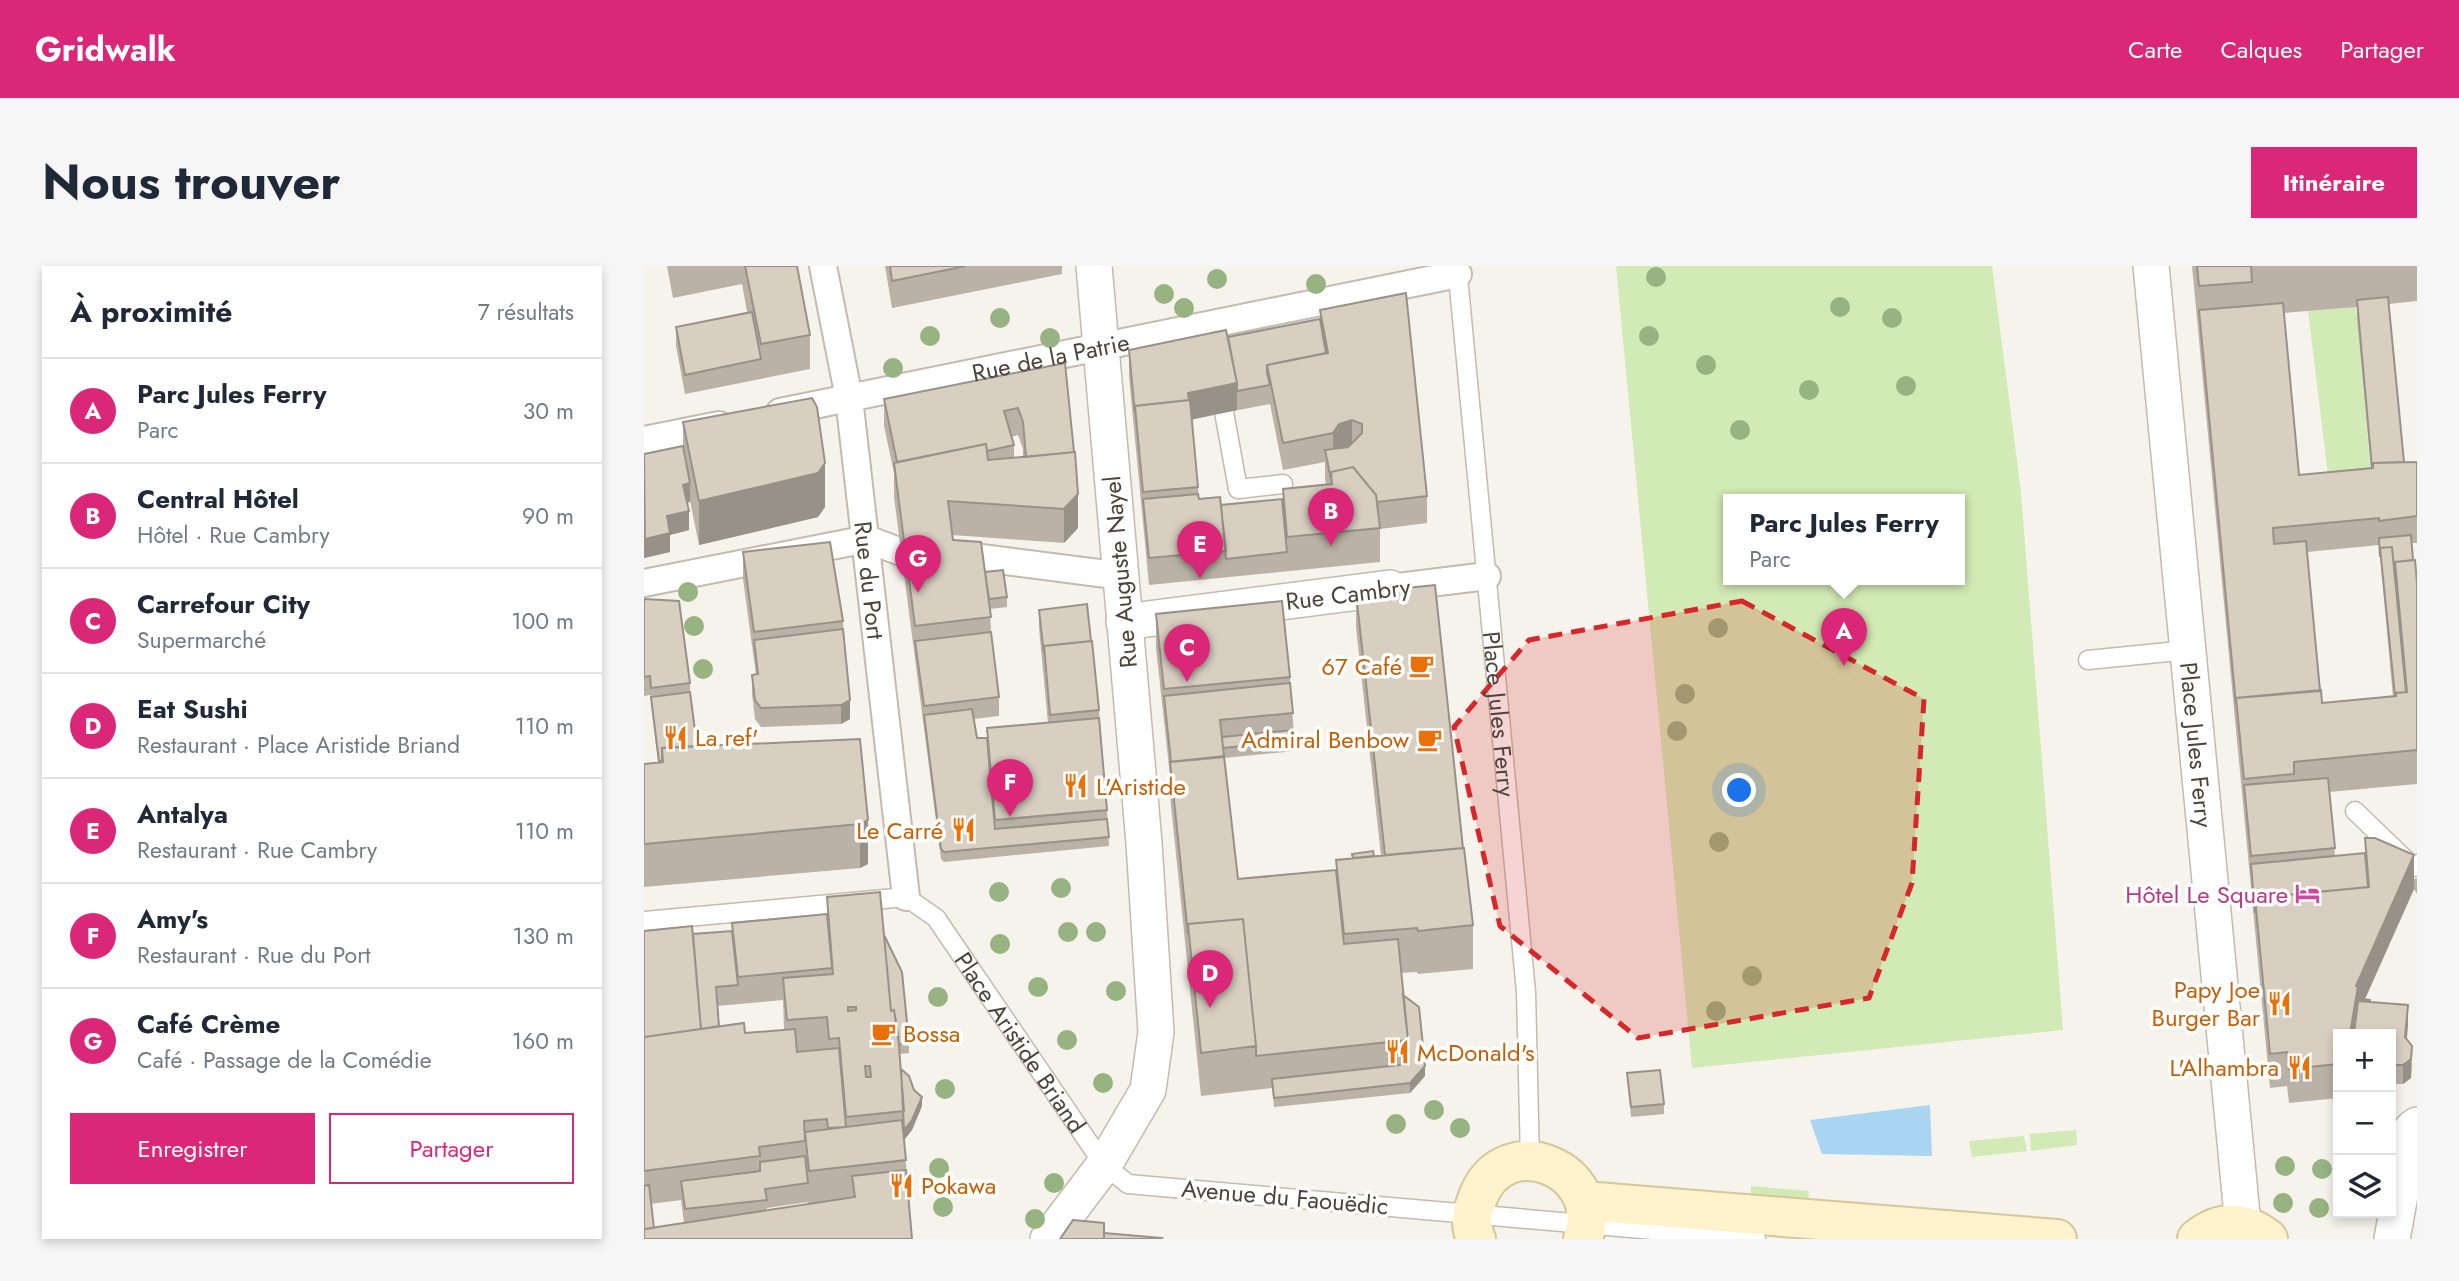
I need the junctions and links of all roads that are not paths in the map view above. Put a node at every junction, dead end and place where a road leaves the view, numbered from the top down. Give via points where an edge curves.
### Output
1 (823, 266) edge
2 (1094, 266) edge
3 (2151, 266) edge
4 (1457, 270) edge
5 (1100, 346) junction
6 (849, 398) junction
7 (1224, 412) edge
8 (644, 440) edge
9 (1283, 484) dead end
10 (867, 539) junction
11 (901, 552) edge
12 (951, 554) edge
13 (1122, 576) junction
14 (1488, 576) junction
15 (644, 583) edge
16 (1390, 588) joint
17 (1124, 622) junction
18 (2188, 650) junction
19 (2088, 660) dead end
20 (2355, 811) dead end
21 (2417, 864) edge
22 (1147, 877) joint
23 (906, 897) junction
24 (644, 921) edge
25 (2417, 1125) edge
26 (1530, 1160) junction
27 (1104, 1165) junction
28 (1585, 1221) edge
29 (1474, 1226) edge
30 (2255, 1232) edge
31 (1048, 1239) edge
32 (1756, 1239) edge
33 (2057, 1239) edge
34 (2197, 1239) edge
35 (2392, 1239) edge

1 - 6 street, Rue du Port
2 - 5 street, Rue Auguste Nayel
3 - 18 street, Place Jules Ferry
4 - 5 street, Rue de la Patrie via 1210,336
4 - 14 lane, Place Jules Ferry
5 - 6 street, Rue de la Patrie
5 - 13 street, Rue Auguste Nayel
6 - 8 street, Rue de la Patrie
6 - 10 street, Rue du Port
7 - 9 lane via 1238,489
10 - 11 street
10 - 15 street
10 - 23 street, Rue du Port
12 - 13 street
13 - 17 street, Rue Auguste Nayel
14 - 16 street, Rue Cambry
14 - 26 lane, Place Jules Ferry via 1526,992
16 - 17 street, Rue Cambry
17 - 22 street, Rue Auguste Nayel
18 - 19 lane
18 - 30 street, Place Jules Ferry
20 - 21 lane via 2413,867
22 - 27 street, Place Aristide Briand via 1156,1032 1148,1090
23 - 24 lane
23 - 27 lane, Place Aristide Briand via 936,918
25 - 35 street via 2412,1129
26 - 28 main road via 1564,1171 1576,1184
26 - 29 main road via 1513,1162 1484,1182
27 - 29 lane, Avenue du Faouëdic via 1128,1184
27 - 31 street, Place Aristide Briand
28 - 29 lane, Avenue du Faouëdic
28 - 32 lane, Avenue du Faouëdic
28 - 33 main road
30 - 34 main road via 2215,1227

